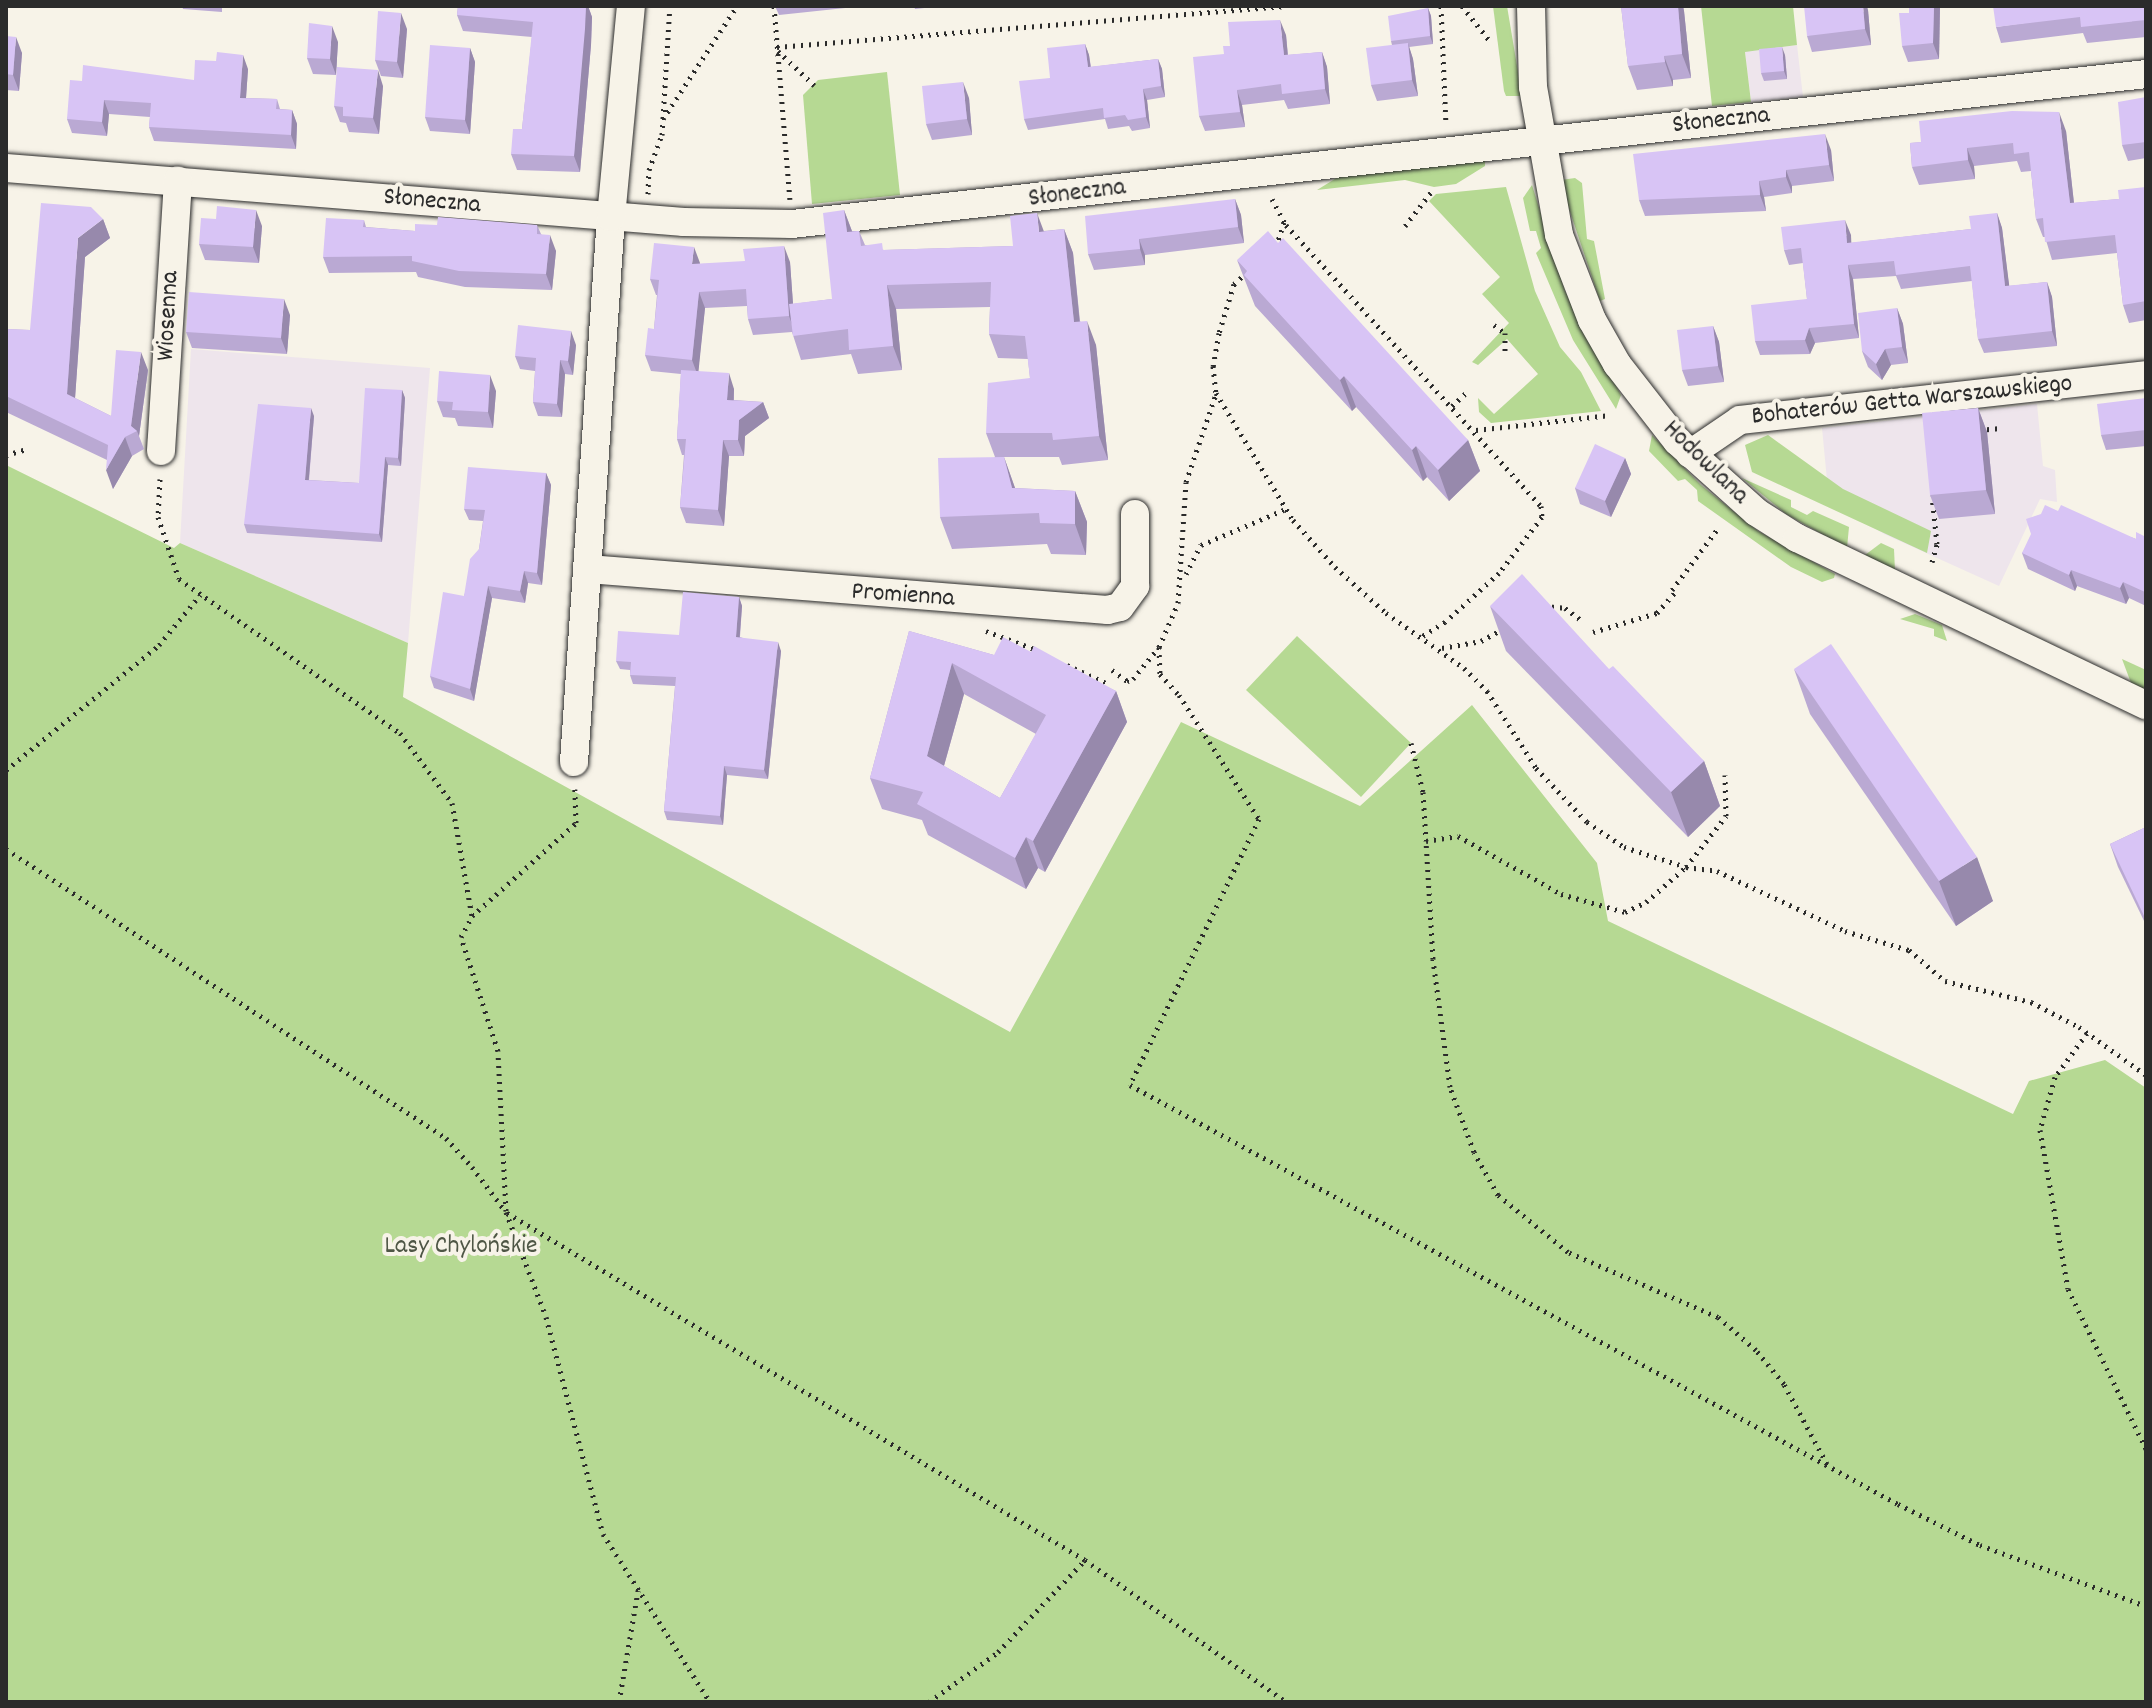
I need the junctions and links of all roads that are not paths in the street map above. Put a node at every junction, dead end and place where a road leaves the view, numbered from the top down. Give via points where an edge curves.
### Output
1 (631, 6) edge
2 (1531, 6) edge
3 (2146, 74) edge
4 (1541, 141) junction
5 (6, 168) edge
6 (178, 181) junction
7 (611, 217) junction
8 (2146, 375) edge
9 (161, 451) road end
10 (1690, 454) junction
11 (1135, 514) dead end
12 (588, 569) junction
13 (2146, 705) edge
14 (574, 762) road end

1 - 7 street
2 - 4 street, Hodowlana
3 - 4 street, Słoneczna
4 - 7 street, Słoneczna via 792,224
4 - 10 street, Hodowlana via 1559,235 1592,320 1643,400
5 - 6 street, Słoneczna
6 - 7 street, Słoneczna
6 - 9 street, Wiosenna
7 - 12 street
8 - 10 street, Bohaterów Getta Warszawskiego via 1740,420
10 - 13 street, Hodowlana via 1756,512 1797,538
11 - 12 street, Promienna via 1135,586 1120,607 1107,610
12 - 14 street

